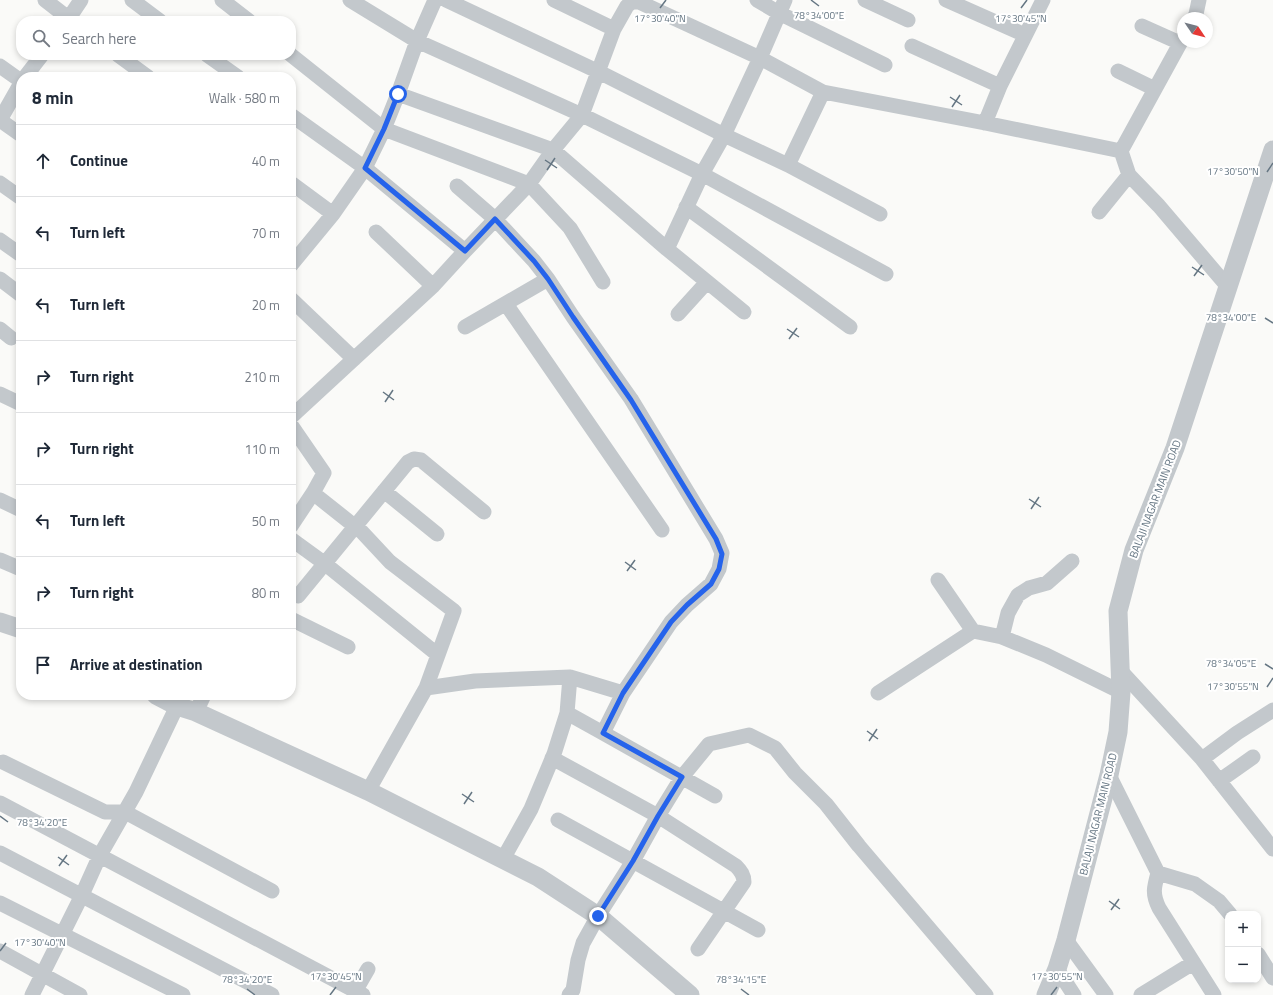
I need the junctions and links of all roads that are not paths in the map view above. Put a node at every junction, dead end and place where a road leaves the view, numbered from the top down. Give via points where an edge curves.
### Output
1 (45, 0) edge
2 (81, 0) edge
3 (132, 0) edge
4 (222, 0) edge
5 (350, 0) edge
6 (435, 0) edge
7 (446, 0) edge
8 (554, 0) edge
9 (757, 0) edge
10 (865, 0) edge
11 (946, 0) edge
12 (1043, 0) edge
13 (1200, 0) edge
14 (782, 7) edge
15 (1196, 12) edge
16 (64, 16) edge
17 (71, 16) edge
18 (153, 16) edge
19 (243, 16) edge
20 (908, 20) dead end
21 (1142, 26) dead end
22 (614, 29) junction
23 (1025, 35) junction
24 (1177, 39) edge
25 (417, 41) junction
26 (912, 46) dead end
27 (1177, 48) edge
28 (760, 58) junction
29 (296, 59) edge
30 (38, 60) edge
31 (125, 60) edge
32 (214, 60) edge
33 (885, 65) dead end
34 (0, 66) edge
35 (598, 71) junction
36 (1118, 71) dead end
37 (29, 72) edge
38 (141, 72) edge
39 (231, 72) edge
40 (16, 78) edge
41 (1000, 86) junction
42 (1155, 89) junction
43 (16, 91) edge
44 (823, 92) junction
45 (398, 94) junction
46 (582, 115) junction
47 (296, 119) edge
48 (0, 120) edge
49 (985, 123) junction
50 (384, 129) junction
51 (16, 131) edge
52 (724, 134) junction
53 (553, 150) junction
54 (1273, 150) edge
55 (1121, 151) junction
56 (788, 165) junction
57 (365, 168) junction
58 (702, 174) junction
59 (1129, 175) junction
60 (0, 183) edge
61 (529, 184) junction
62 (457, 186) dead end
63 (296, 187) edge
64 (16, 194) edge
65 (686, 207) junction
66 (1099, 212) dead end
67 (334, 214) junction
68 (880, 214) dead end
69 (495, 219) junction
70 (376, 232) dead end
71 (0, 240) edge
72 (667, 248) junction
73 (16, 251) edge
74 (465, 251) junction
75 (296, 255) edge
76 (886, 274) dead end
77 (0, 279) edge
78 (548, 279) junction
79 (604, 282) dead end
80 (707, 282) junction
81 (433, 286) junction
82 (1228, 287) junction
83 (16, 291) edge
84 (296, 304) edge
85 (506, 304) junction
86 (744, 312) dead end
87 (678, 314) dead end
88 (465, 327) dead end
89 (850, 328) dead end
90 (354, 359) junction
91 (0, 394) edge
92 (16, 402) edge
93 (296, 412) edge
94 (296, 432) edge
95 (384, 491) junction
96 (313, 493) junction
97 (0, 500) edge
98 (16, 508) edge
99 (484, 512) dead end
100 (296, 518) edge
101 (355, 526) junction
102 (662, 530) dead end
103 (437, 534) dead end
104 (296, 543) edge
105 (0, 560) edge
106 (1072, 561) dead end
107 (324, 563) junction
108 (16, 567) edge
109 (938, 580) dead end
110 (298, 596) dead end
111 (296, 621) edge
112 (0, 622) edge
113 (16, 627) edge
114 (973, 631) junction
115 (1002, 637) junction
116 (348, 647) dead end
117 (438, 655) junction
118 (1120, 670) junction
119 (570, 677) junction
120 (426, 688) junction
121 (1121, 692) junction
122 (623, 693) junction
123 (878, 693) dead end
124 (166, 700) edge
125 (202, 700) edge
126 (177, 706) junction
127 (196, 712) junction
128 (567, 713) junction
129 (1271, 717) edge
130 (603, 733) junction
131 (1253, 757) dead end
132 (552, 758) junction
133 (1202, 759) junction
134 (3, 762) dead end
135 (1109, 775) junction
136 (682, 777) junction
137 (1219, 781) junction
138 (368, 791) junction
139 (716, 796) dead end
140 (0, 803) edge
141 (125, 812) junction
142 (658, 816) junction
143 (558, 820) dead end
144 (1273, 849) edge
145 (0, 853) edge
146 (100, 855) junction
147 (503, 859) junction
148 (633, 861) junction
149 (1158, 873) junction
150 (272, 891) dead end
151 (82, 895) junction
152 (0, 903) edge
153 (1227, 911) edge
154 (725, 912) junction
155 (598, 916) junction
156 (758, 930) dead end
157 (62, 935) junction
158 (1066, 940) junction
159 (698, 949) dead end
160 (0, 950) edge
161 (1261, 959) edge
162 (1193, 963) junction
163 (368, 969) dead end
164 (1057, 969) junction
165 (42, 974) junction
166 (1273, 978) edge
167 (357, 994) edge
168 (686, 994) edge
169 (32, 995) edge
170 (80, 995) edge
171 (182, 995) edge
172 (272, 995) edge
173 (569, 995) edge
174 (986, 995) edge
175 (1046, 995) edge
176 (1074, 995) edge
177 (1106, 995) edge
178 (1141, 995) edge
179 (1214, 995) edge

1 - 16 street
2 - 17 street
3 - 18 street
4 - 19 street
5 - 25 street
6 - 25 street
7 - 35 street
8 - 22 street
9 - 14 street
10 - 20 street
11 - 23 street
12 - 23 street
13 - 15 street
14 - 28 street
14 - 33 street
21 - 24 street
22 - 28 street via 627,6 632,2 639,2
22 - 35 street
23 - 41 street
25 - 45 street
25 - 46 street
26 - 41 street
27 - 42 street
28 - 44 street
28 - 52 street
29 - 50 street
30 - 37 street
31 - 38 street
32 - 39 street
34 - 40 street
35 - 46 street
35 - 52 street
36 - 42 street
41 - 49 street
42 - 55 street
43 - 48 street
44 - 49 street
44 - 56 street
45 - 50 street
45 - 53 street
46 - 53 street
46 - 58 street
47 - 57 street
48 - 51 street
49 - 55 street
50 - 57 street
50 - 61 street
52 - 56 street
52 - 58 street
53 - 61 street
53 - 72 street
54 - 82 street, BALAJI NAGAR MAIN ROAD
55 - 59 street
56 - 68 street
57 - 67 street
57 - 74 street
58 - 65 street
58 - 76 street
59 - 66 street
59 - 82 street
60 - 64 street
61 - 69 street
61 - 79 street via 570,228
62 - 69 street
63 - 67 street
65 - 72 street
65 - 89 street
67 - 75 street
69 - 74 street
69 - 78 street
70 - 81 street
71 - 73 street
72 - 80 street
74 - 81 street
77 - 83 street
78 - 85 street
78 - 122 street via 631,400 716,539 722,554 719,569 711,584 671,622
80 - 86 street
80 - 87 street
81 - 90 street
82 - 118 street, BALAJI NAGAR MAIN ROAD via 1175,448 1134,550 1118,611
84 - 90 street
85 - 88 street
85 - 102 street
90 - 93 street
91 - 92 street
94 - 96 street via 324,473
95 - 99 street via 408,462 414,459 421,460
95 - 101 street
95 - 103 street
96 - 100 street
96 - 101 street
97 - 98 street
101 - 107 street
101 - 117 street via 390,562 454,611
104 - 107 street
105 - 108 street
106 - 115 street via 1047,584 1029,588 1018,595 1008,613
107 - 110 street
107 - 117 street
109 - 114 street
111 - 116 street
112 - 113 street
114 - 115 street
114 - 123 street
115 - 121 street via 1046,655
117 - 120 street
118 - 121 street, BALAJI NAGAR MAIN ROAD
118 - 133 street
119 - 120 street via 475,681
119 - 122 street
119 - 128 street
120 - 138 street
121 - 135 street, BALAJI NAGAR MAIN ROAD via 1118,732
122 - 130 street
124 - 126 street
125 - 127 street
126 - 127 street
126 - 141 street
127 - 138 street
128 - 130 street
128 - 132 street
129 - 133 street via 1237,733
130 - 136 street
131 - 137 street
132 - 142 street
132 - 147 street via 531,809
133 - 137 street
134 - 141 street via 105,812
135 - 149 street
135 - 158 street, BALAJI NAGAR MAIN ROAD
136 - 139 street
136 - 142 street
136 - 174 street via 709,744 749,735 775,748 795,773 826,804
137 - 144 street
138 - 147 street
140 - 146 street
141 - 146 street
141 - 150 street
142 - 148 street
142 - 154 street via 741,871 744,882
143 - 148 street
145 - 151 street
146 - 151 street
146 - 167 street
147 - 155 street via 538,877
148 - 154 street
148 - 155 street
149 - 153 street via 1195,884 1219,901
149 - 162 street via 1154,890 1155,901
151 - 157 street
151 - 172 street
152 - 157 street
154 - 156 street
154 - 159 street
155 - 168 street
155 - 173 street via 583,943 573,990
157 - 165 street
157 - 171 street
158 - 164 street, BALAJI NAGAR MAIN ROAD
158 - 177 street
160 - 165 street
161 - 166 street
162 - 178 street
162 - 179 street
163 - 167 street
164 - 175 street, BALAJI NAGAR MAIN ROAD
164 - 176 street
165 - 169 street
165 - 170 street

